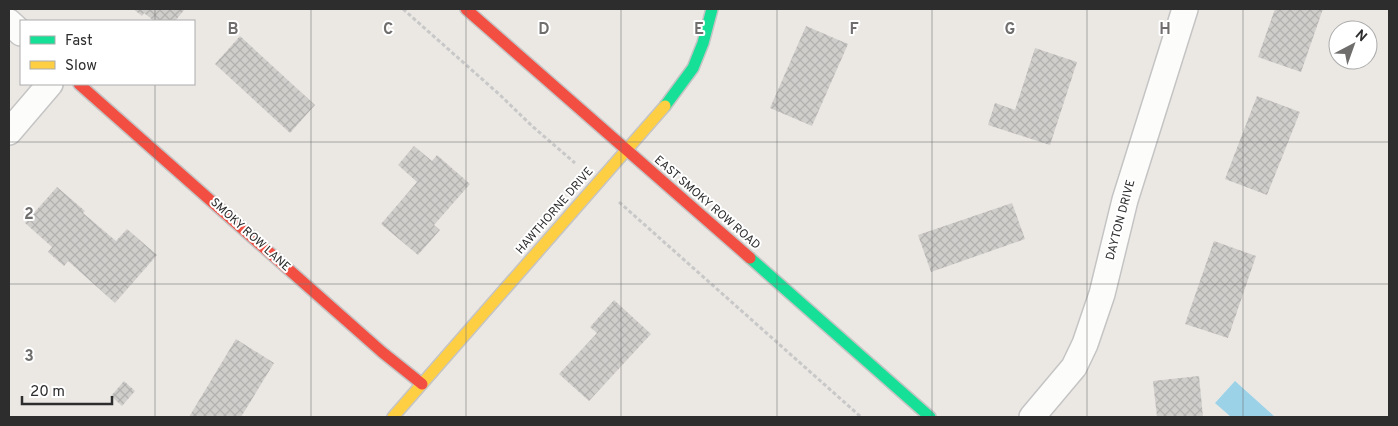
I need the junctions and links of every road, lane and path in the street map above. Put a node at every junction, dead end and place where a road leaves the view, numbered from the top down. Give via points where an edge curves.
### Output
1 (403, 9) edge
2 (466, 9) edge
3 (712, 9) edge
4 (1184, 9) edge
5 (9, 22) edge
6 (20, 31) edge
7 (49, 85) edge
8 (80, 85) edge
9 (9, 132) edge
10 (627, 150) junction
11 (597, 183) junction
12 (422, 384) junction
13 (393, 417) edge
14 (861, 417) edge
15 (930, 417) edge
16 (1032, 417) edge

1 - 11 path
2 - 10 street, EAST SMOKY ROW ROAD
3 - 10 street, HAWTHORNE DRIVE via 693,68
4 - 16 street, DAYTON DRIVE via 1125,200 1086,344 1074,367
5 - 6 street
7 - 9 street
8 - 12 street, SMOKY ROW LANE
10 - 11 street, HAWTHORNE DRIVE
10 - 15 street, EAST SMOKY ROW ROAD
11 - 12 street, HAWTHORNE DRIVE
11 - 14 path
12 - 13 street, HAWTHORNE DRIVE

